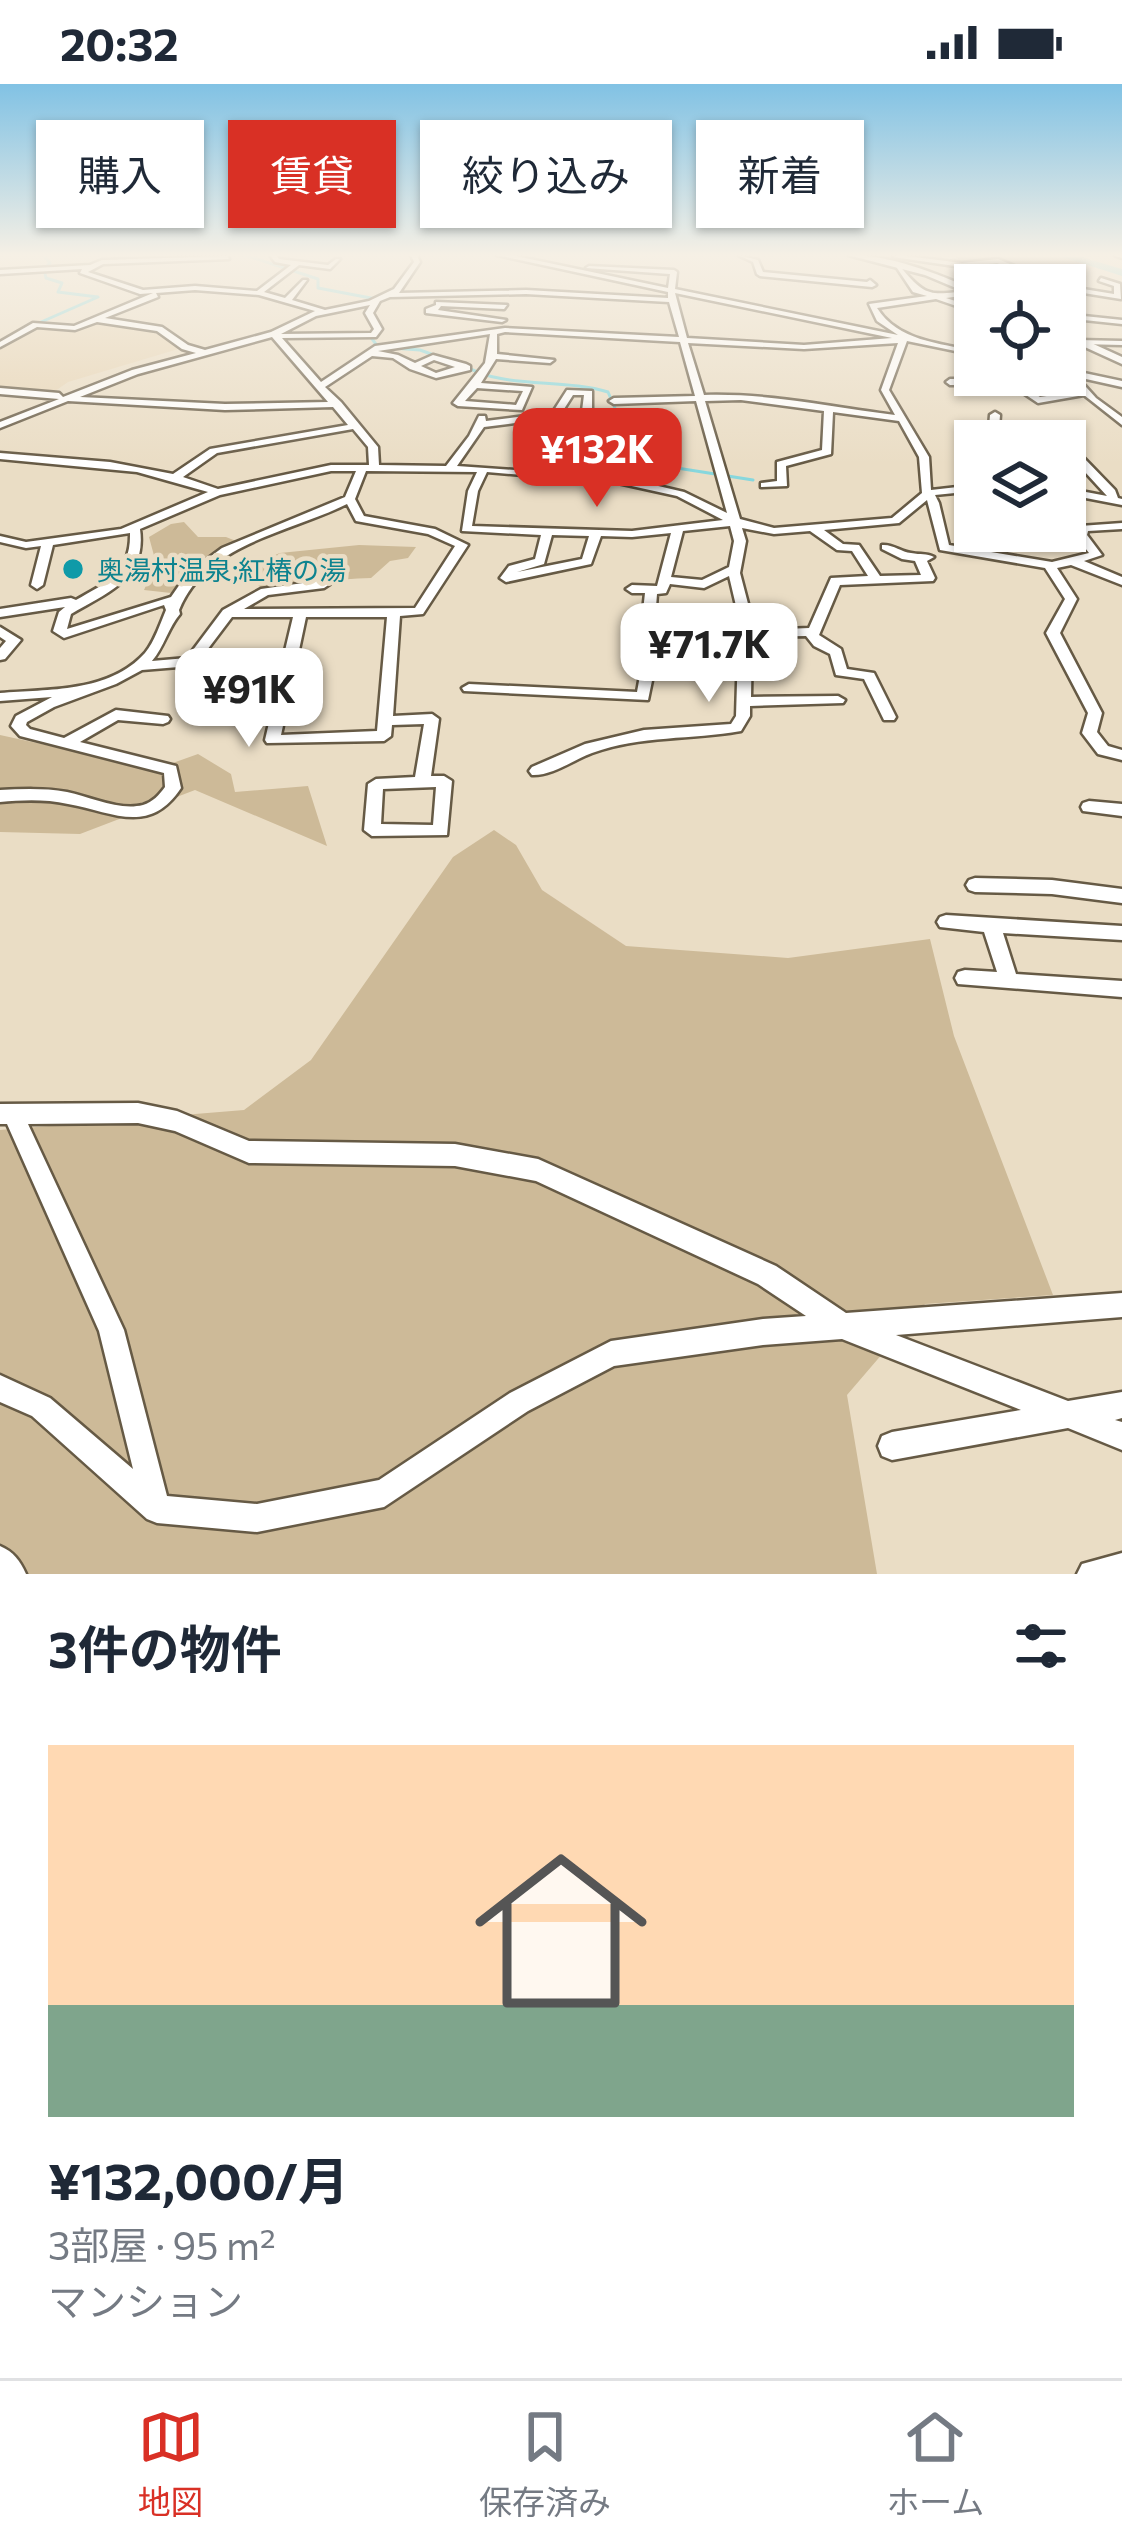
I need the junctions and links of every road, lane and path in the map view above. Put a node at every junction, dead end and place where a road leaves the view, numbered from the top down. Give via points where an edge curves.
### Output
1 (83, 325) edge
2 (130, 325) edge
3 (294, 325) edge
4 (331, 325) edge
5 (375, 325) edge
6 (484, 325) edge
7 (499, 325) edge
8 (681, 325) edge
9 (825, 325) edge
10 (889, 325) edge
11 (498, 329) junction
12 (275, 335) junction
13 (373, 335) junction
14 (332, 336) junction
15 (685, 338) junction
16 (903, 339) junction
17 (1086, 342) edge
18 (1122, 343) edge
19 (0, 344) edge
20 (1086, 344) edge
21 (382, 348) junction
22 (954, 349) edge
23 (207, 353) junction
24 (368, 353) junction
25 (493, 356) junction
26 (550, 360) dead end
27 (1122, 361) edge
28 (413, 367) junction
29 (464, 367) junction
30 (1086, 376) edge
31 (478, 382) junction
32 (950, 382) dead end
33 (1122, 384) edge
34 (323, 386) junction
35 (0, 391) edge
36 (1087, 392) joint
37 (701, 397) junction
38 (65, 398) junction
39 (614, 400) dead end
40 (338, 404) junction
41 (484, 405) junction
42 (830, 407) junction
43 (995, 415) dead end
44 (554, 418) junction
45 (592, 418) junction
46 (15, 419) junction
47 (901, 419) junction
48 (515, 420) junction
49 (995, 420) edge
50 (1122, 422) edge
51 (481, 424) junction
52 (0, 425) edge
53 (351, 427) junction
54 (595, 445) junction
55 (2, 447) edge
56 (1086, 465) edge
57 (369, 466) junction
58 (450, 468) junction
59 (1086, 468) edge
60 (1089, 468) junction
61 (484, 469) junction
62 (177, 476) junction
63 (618, 480) junction
64 (765, 484) dead end
65 (954, 491) edge
66 (217, 492) junction
67 (928, 494) junction
68 (1086, 495) edge
69 (350, 499) junction
70 (1117, 501) edge
71 (733, 520) junction
72 (1122, 526) edge
73 (813, 528) junction
74 (135, 529) junction
75 (678, 529) junction
76 (774, 531) junction
77 (547, 532) junction
78 (596, 533) junction
79 (0, 539) edge
80 (740, 541) junction
81 (48, 542) junction
82 (886, 547) dead end
83 (944, 548) junction
84 (920, 558) junction
85 (1071, 561) junction
86 (1050, 565) junction
87 (734, 569) junction
88 (874, 577) junction
89 (119, 580) junction
90 (666, 580) junction
91 (1122, 581) edge
92 (324, 584) dead end
93 (37, 585) dead end
94 (632, 589) dead end
95 (651, 591) junction
96 (649, 610) junction
97 (0, 613) edge
98 (228, 613) junction
99 (174, 614) junction
100 (394, 614) junction
101 (300, 615) junction
102 (745, 617) junction
103 (0, 631) edge
104 (813, 634) junction
105 (6, 645) edge
106 (0, 656) edge
107 (191, 662) junction
108 (289, 663) junction
109 (139, 666) junction
110 (469, 688) dead end
111 (87, 691) junction
112 (0, 697) edge
113 (838, 700) dead end
114 (743, 702) junction
115 (889, 717) dead end
116 (163, 719) dead end
117 (386, 721) junction
118 (67, 743) junction
119 (1122, 755) edge
120 (537, 771) dead end
121 (422, 782) junction
122 (0, 796) edge
123 (1089, 807) dead end
124 (1117, 810) edge
125 (1122, 832) edge
126 (975, 885) dead end
127 (1122, 896) edge
128 (946, 922) dead end
129 (992, 925) junction
130 (1122, 933) edge
131 (965, 978) dead end
132 (1009, 981) junction
133 (1122, 988) edge
134 (6, 1114) edge
135 (1122, 1305) edge
136 (844, 1327) junction
137 (0, 1388) edge
138 (1122, 1405) edge
139 (1072, 1416) junction
140 (1122, 1436) edge
141 (892, 1447) dead end
142 (157, 1509) junction
143 (0, 1561) edge
144 (1122, 1568) edge
145 (11, 1574) edge
146 (1092, 1574) edge

1 - 19 street via 36,326
2 - 23 street
3 - 12 street
4 - 14 street
5 - 13 street
6 - 11 street
7 - 11 street
8 - 15 street
9 - 16 street
10 - 16 street
11 - 15 street
11 - 21 street
11 - 25 street
12 - 14 street
12 - 23 street
12 - 34 street
13 - 14 street
13 - 21 street
15 - 16 street via 845,347
15 - 37 street
16 - 22 street
16 - 47 street via 884,385
17 - 18 street
20 - 27 main road
21 - 24 street
23 - 38 street
24 - 28 street
24 - 34 street
25 - 26 street
25 - 31 street
28 - 29 street via 443,377
28 - 29 street via 433,357
29 - 31 street
30 - 33 street
31 - 41 street via 458,403
31 - 41 street via 529,389 519,408
32 - 36 street via 1013,382 1038,400
34 - 40 street
35 - 38 street
36 - 50 street
37 - 39 street
37 - 42 street
37 - 71 street
38 - 40 street
38 - 46 street
40 - 53 street
41 - 51 street
42 - 47 street
42 - 64 street via 826,452 781,464 783,484
43 - 49 street
44 - 45 street
44 - 45 street via 570,392 589,393
44 - 48 street
45 - 54 street via 603,440
46 - 52 street
46 - 55 street
47 - 67 street via 924,457
48 - 51 street
48 - 54 street
51 - 58 street
53 - 57 street via 373,447
53 - 62 street via 214,451
54 - 63 street via 627,454
55 - 62 street
56 - 60 street
57 - 58 street
57 - 66 street
57 - 69 street
58 - 61 street
59 - 60 street
60 - 70 street
61 - 63 street
61 - 77 street via 466,529
62 - 66 street
63 - 71 street via 685,496
65 - 67 street
66 - 74 street
67 - 73 street via 900,519
67 - 83 street
68 - 70 street
69 - 99 street via 223,555 189,580
69 - 100 street via 360,519 462,545 419,611
71 - 75 street
71 - 76 street
71 - 80 street
72 - 85 street via 1080,530 1096,555
73 - 76 street
73 - 88 street via 841,548 855,547
74 - 81 street
74 - 89 street via 137,552
75 - 78 street
75 - 90 street
76 - 80 street
77 - 78 street
77 - 78 street via 540,561 506,578 587,561
79 - 81 street
80 - 87 street
81 - 93 street
82 - 84 street
83 - 84 street
83 - 86 street
84 - 88 street via 929,578
85 - 86 street
85 - 91 street
86 - 119 street via 1071,599 1054,639 1095,713 1088,733 1103,750
87 - 90 street via 704,584
87 - 102 street
88 - 104 street via 835,581
89 - 97 street via 58,605
89 - 99 street via 65,612 60,631 168,600
90 - 95 street
92 - 98 street via 265,592
94 - 95 street
95 - 96 street
96 - 102 street
96 - 110 street via 654,637 643,697
98 - 101 street
98 - 107 street
99 - 109 street
100 - 101 street
100 - 117 street
101 - 108 street
102 - 104 street via 754,634
102 - 114 street
103 - 105 street via 11,636
104 - 115 street via 836,652 841,672 869,676
105 - 106 street
107 - 108 street
107 - 109 street
108 - 117 street via 272,740 384,736
109 - 111 street
111 - 112 street
111 - 118 street via 18,726
113 - 114 street
114 - 120 street via 736,728 644,735
116 - 118 street via 116,715
117 - 121 street via 432,719
118 - 122 street via 171,770 173,788 139,813 53,795
121 - 121 street via 444,781 441,831 372,830 376,784
123 - 124 street
124 - 125 street
126 - 127 street
128 - 129 street
129 - 130 street
129 - 132 street
131 - 132 street
132 - 133 street
134 - 136 street via 138,1113 249,1152 455,1156 538,1170 767,1275
134 - 142 street via 111,1330
135 - 136 street
136 - 139 street
136 - 142 street via 611,1354 519,1402 384,1493 257,1518
137 - 142 street via 41,1407
138 - 139 street
139 - 140 street
139 - 141 street
143 - 145 street
144 - 146 street

